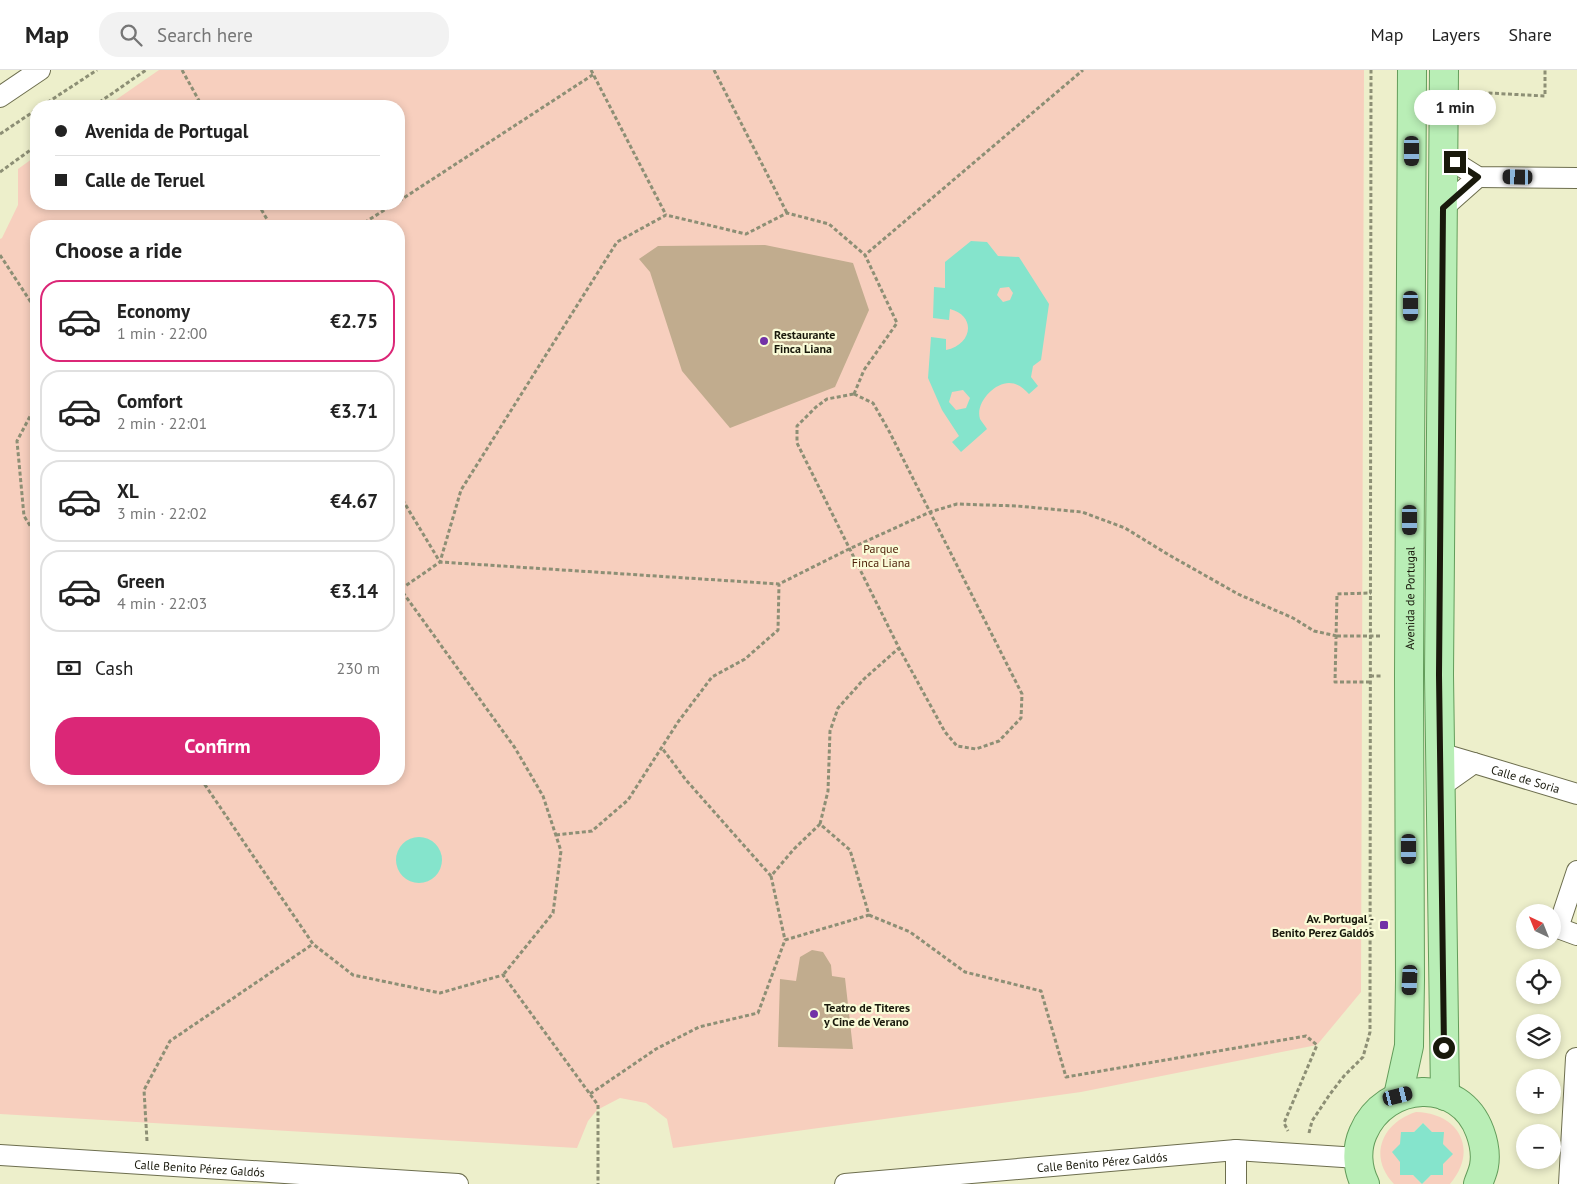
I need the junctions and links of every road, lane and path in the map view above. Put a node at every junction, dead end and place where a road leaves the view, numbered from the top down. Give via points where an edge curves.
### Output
1 (40, 70) edge
2 (97, 70) edge
3 (146, 70) edge
4 (182, 70) edge
5 (591, 70) edge
6 (714, 70) edge
7 (1083, 70) edge
8 (1371, 70) edge
9 (1412, 70) edge
10 (1545, 70) edge
11 (594, 74) junction
12 (1444, 80) edge
13 (0, 97) edge
14 (51, 100) edge
15 (103, 100) edge
16 (199, 100) edge
17 (30, 114) edge
18 (0, 134) edge
19 (30, 150) edge
20 (1443, 155) junction
21 (0, 172) edge
22 (1478, 177) junction
23 (1577, 178) edge
24 (405, 197) edge
25 (1443, 208) junction
26 (384, 210) edge
27 (787, 212) junction
28 (666, 215) junction
29 (369, 220) edge
30 (865, 255) junction
31 (0, 256) edge
32 (30, 301) edge
33 (854, 394) junction
34 (30, 416) edge
35 (405, 504) edge
36 (930, 512) junction
37 (30, 526) edge
38 (849, 549) junction
39 (440, 562) junction
40 (779, 584) junction
41 (405, 585) edge
42 (1371, 593) junction
43 (405, 595) edge
44 (1337, 636) junction
45 (1381, 636) dead end
46 (899, 648) junction
47 (1370, 682) junction
48 (662, 748) junction
49 (1440, 752) junction
50 (1474, 762) junction
51 (206, 785) edge
52 (1440, 786) junction
53 (1577, 794) edge
54 (820, 824) junction
55 (556, 835) junction
56 (1577, 870) edge
57 (770, 876) junction
58 (869, 914) junction
59 (1577, 935) edge
60 (785, 940) junction
61 (313, 944) junction
62 (503, 975) junction
63 (1576, 1058) edge
64 (590, 1094) junction
65 (1398, 1096) junction
66 (1445, 1096) junction
67 (1236, 1150) junction
68 (1302, 1155) junction
69 (0, 1156) edge
70 (1358, 1158) junction
71 (148, 1165) junction
72 (458, 1184) edge
73 (598, 1184) edge
74 (845, 1184) edge
75 (1236, 1184) edge
76 (1365, 1184) edge
77 (1478, 1184) edge
78 (1569, 1184) edge

1 - 13 street
2 - 14 path
3 - 15 path
4 - 16 path
5 - 11 path
6 - 27 path
7 - 30 path
8 - 42 path
9 - 65 main road, Avenida de Portugal via 1408,676 1410,980 1409,1046
10 - 12 path via 1545,96
11 - 24 path
11 - 28 path
12 - 20 main road
17 - 18 path
19 - 21 path
20 - 22 street
20 - 25 main road
22 - 23 street
22 - 25 street
25 - 49 main road
26 - 29 path
27 - 28 path via 746,234
27 - 30 path via 829,224
28 - 39 path via 616,242 461,490
30 - 33 path via 897,323 864,370
31 - 32 path
33 - 36 path via 873,403
33 - 38 path via 827,399 797,426 797,443
34 - 37 path via 17,441 24,516
35 - 39 path
36 - 38 path
36 - 44 path via 957,504 1082,512 1125,528 1238,594 1314,631
36 - 46 path via 1022,694 1021,718 999,741 976,749 957,746 944,732
38 - 40 path
38 - 46 path
39 - 40 path
39 - 41 path
40 - 48 path via 778,630 745,659 712,677
42 - 44 path via 1337,594
42 - 47 path
43 - 55 path via 515,748 543,796
44 - 45 path, bridge
44 - 47 path via 1335,682
46 - 54 path via 838,708 830,731 828,791
47 - 68 path via 1370,1032 1363,1057 1344,1076 1312,1122
48 - 55 path via 628,800 592,831
48 - 57 path
49 - 50 street, Calle de Soria
49 - 52 main road
50 - 52 street, Calle de Soria
50 - 53 street, Calle de Soria
51 - 61 path
52 - 66 main road
54 - 57 path
54 - 58 path via 850,850
55 - 62 path via 562,851 553,913
56 - 59 street via 1558,928
57 - 60 path
58 - 60 path
58 - 68 path via 910,932 965,972 1041,991 1066,1078 1306,1036 1317,1046 1284,1123
60 - 64 path via 758,1013 690,1032 656,1049
61 - 62 path via 353,975 440,993
61 - 71 path via 170,1041 144,1090
62 - 64 path
63 - 78 street
64 - 73 path via 598,1105
65 - 66 main road via 1430,1092
65 - 70 main road via 1381,1106 1368,1121 1360,1139
66 - 77 main road via 1464,1107 1477,1124 1484,1144 1484,1165
67 - 68 street, Calle Benito Pérez Galdós
67 - 74 street, Calle Benito Pérez Galdós
67 - 75 street
68 - 70 street, Calle Benito Pérez Galdós
69 - 71 street, Calle Benito Pérez Galdós
70 - 76 main road
71 - 72 street, Calle Benito Pérez Galdós

